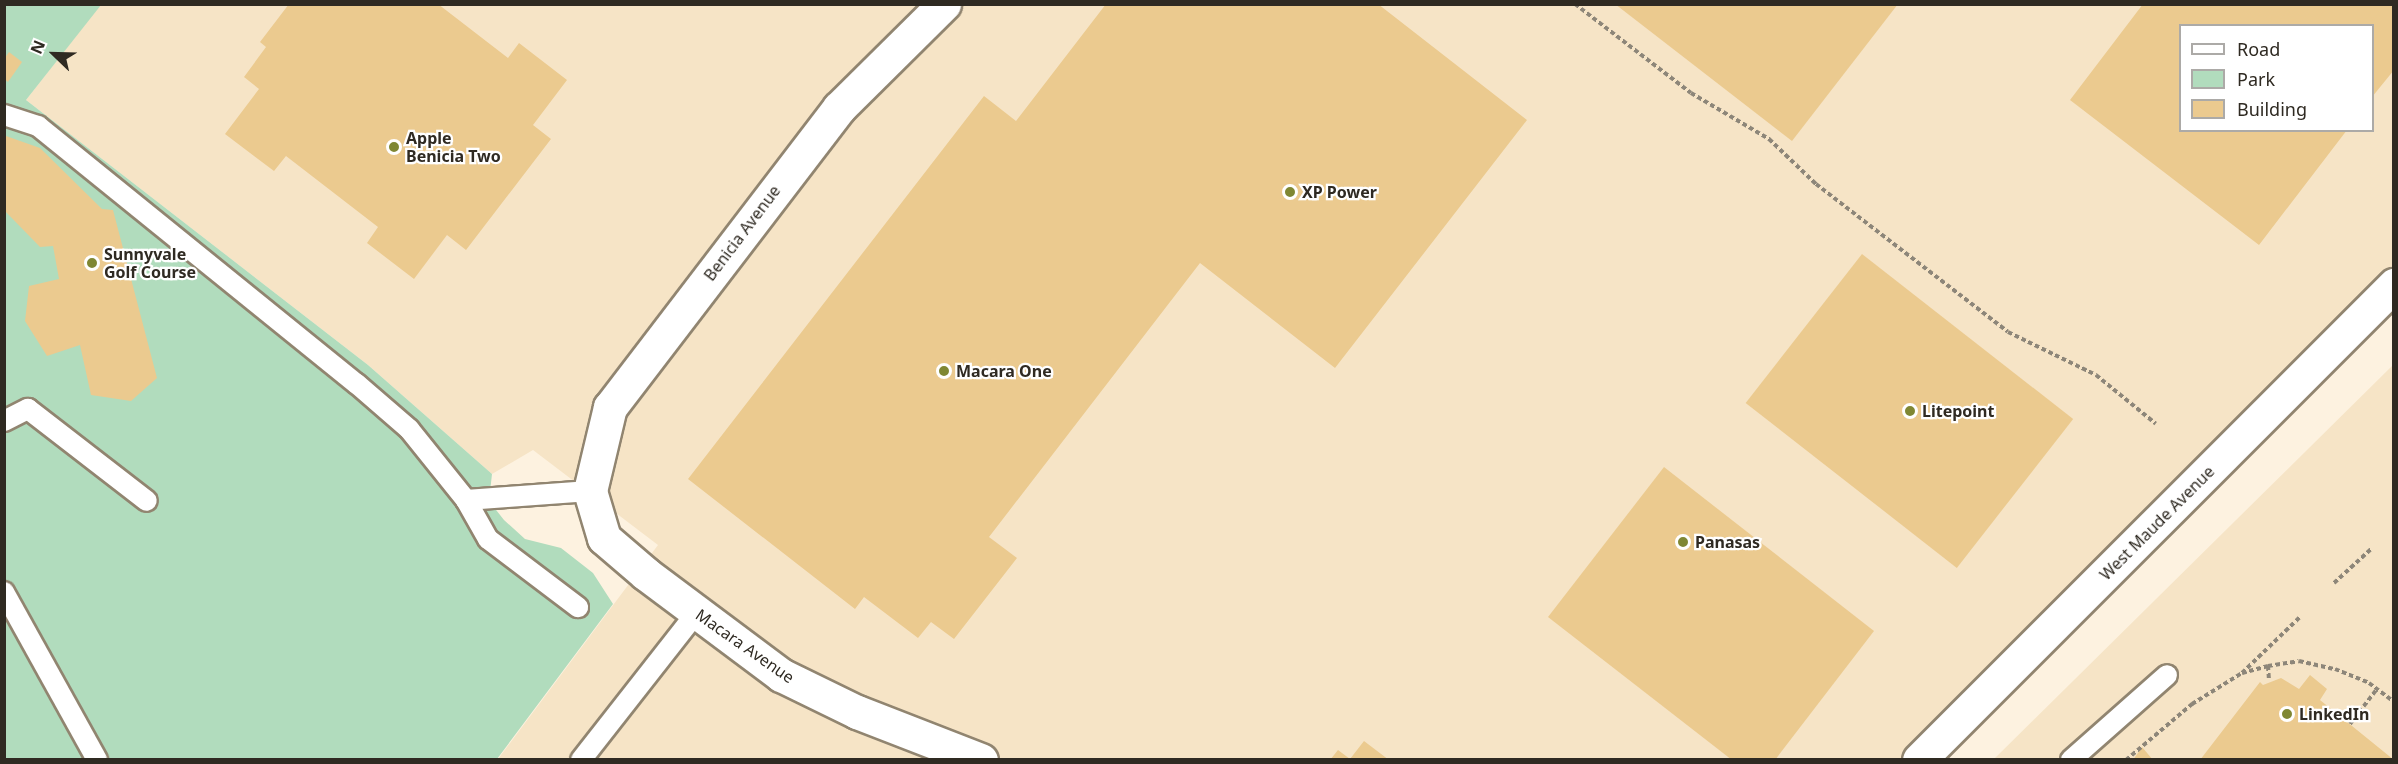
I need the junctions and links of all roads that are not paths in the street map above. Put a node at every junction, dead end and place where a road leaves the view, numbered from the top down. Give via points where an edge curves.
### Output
1 (944, 4) edge
2 (4, 115) edge
3 (2394, 285) edge
4 (4, 421) edge
5 (590, 490) junction
6 (466, 500) junction
7 (147, 501) dead end
8 (4, 592) edge
9 (578, 607) dead end
10 (697, 612) junction
11 (2168, 675) dead end
12 (97, 759) edge
13 (581, 759) edge
14 (981, 759) edge
15 (1919, 759) edge
16 (2071, 759) edge

1 - 5 street, Benicia Avenue via 839,108 610,407
2 - 6 lane via 38,126 357,384 409,429
3 - 15 street, West Maude Avenue
4 - 7 lane via 28,409
5 - 6 lane
5 - 10 street, Macara Avenue via 604,538
6 - 9 lane via 488,539
8 - 12 lane
10 - 13 lane
10 - 14 street, Macara Avenue via 781,675 857,712
11 - 16 lane

